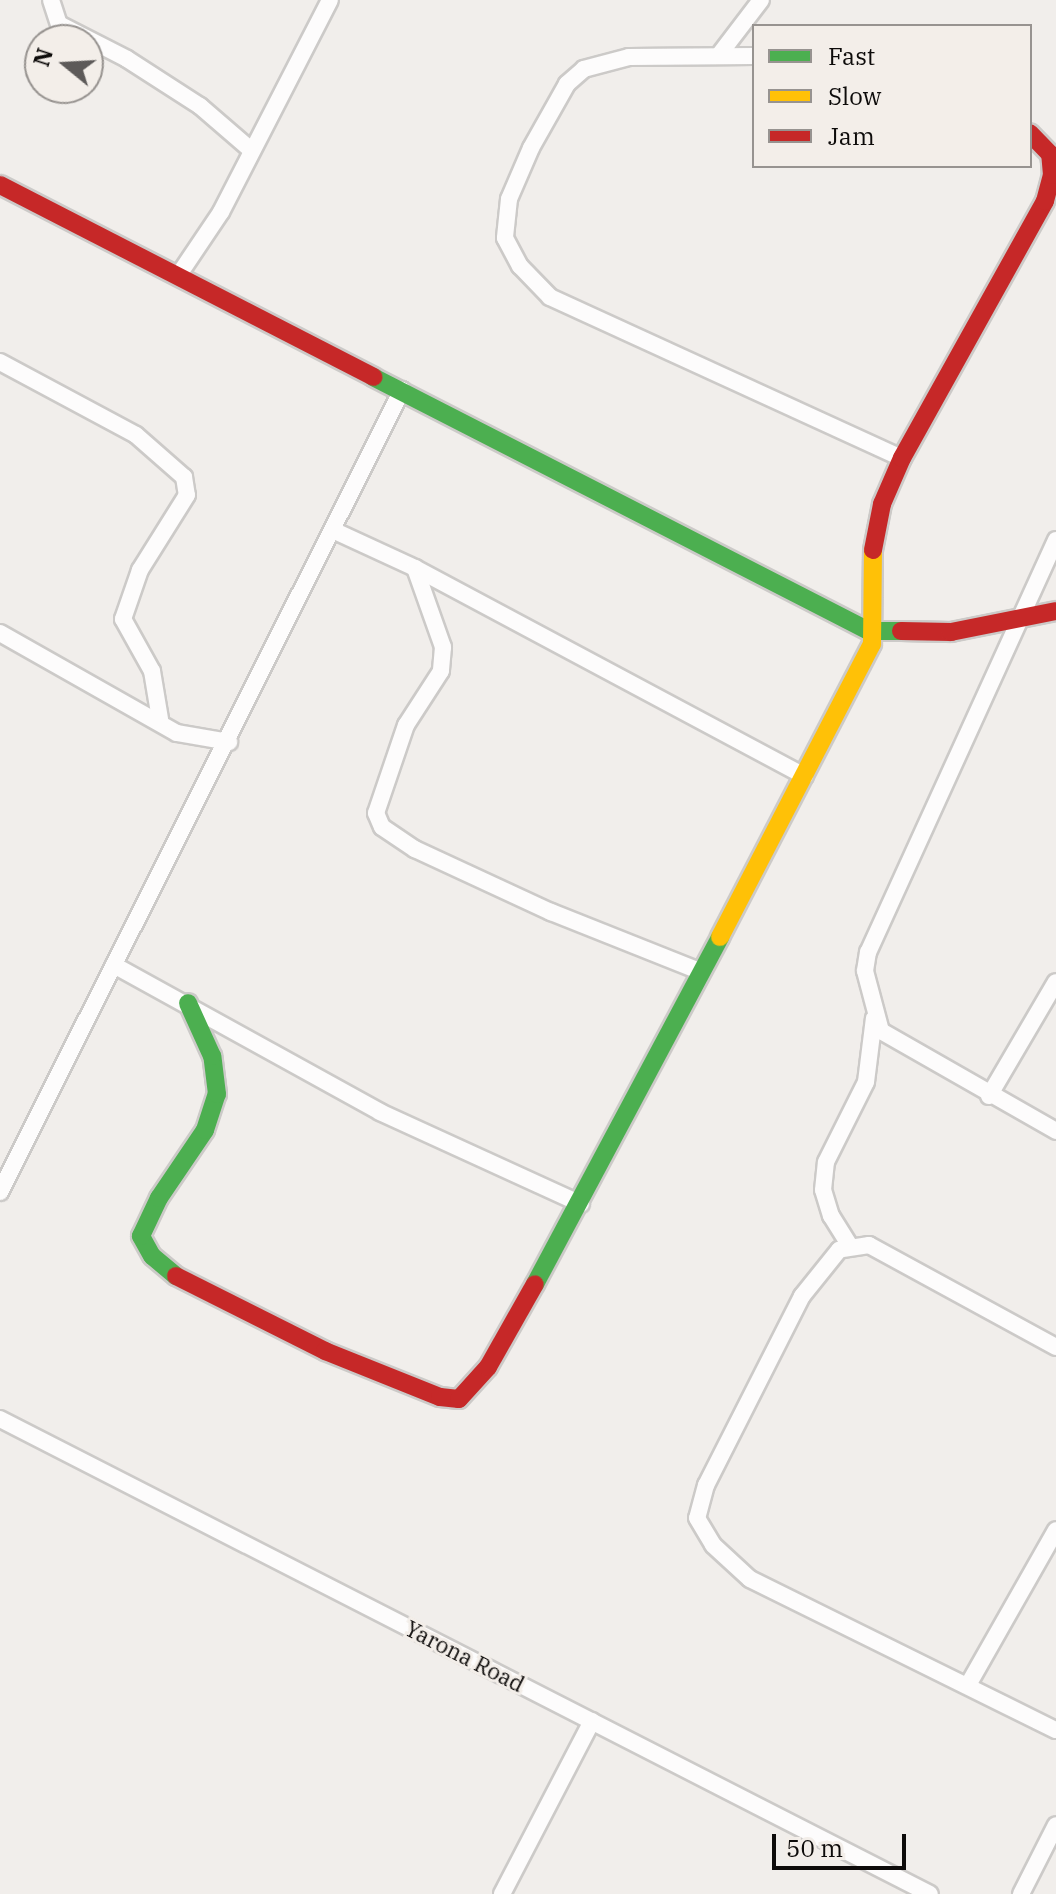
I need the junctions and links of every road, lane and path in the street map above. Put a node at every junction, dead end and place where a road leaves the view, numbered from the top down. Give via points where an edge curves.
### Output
1 (51, 0) edge
2 (330, 0) edge
3 (761, 0) edge
4 (719, 55) junction
5 (752, 56) edge
6 (1032, 135) edge
7 (251, 150) junction
8 (0, 185) edge
9 (178, 276) junction
10 (0, 362) edge
11 (402, 390) junction
12 (902, 458) junction
13 (335, 531) junction
14 (1055, 547) edge
15 (415, 568) junction
16 (1056, 611) edge
17 (1017, 621) junction
18 (869, 631) junction
19 (0, 633) edge
20 (160, 719) junction
21 (229, 742) junction
22 (805, 776) junction
23 (114, 965) junction
24 (699, 971) junction
25 (1056, 982) edge
26 (188, 1003) junction
27 (874, 1018) junction
28 (989, 1096) junction
29 (1056, 1131) edge
30 (2, 1185) edge
31 (581, 1204) junction
32 (850, 1246) junction
33 (1056, 1347) edge
34 (0, 1419) edge
35 (1056, 1530) edge
36 (968, 1685) junction
37 (592, 1721) junction
38 (1056, 1730) edge
39 (1056, 1825) edge
40 (502, 1894) edge
41 (930, 1894) edge
42 (1021, 1894) edge

1 - 7 street via 59,24 200,106
2 - 7 street
3 - 4 street
4 - 5 street
4 - 12 street via 610,60 584,69 567,84 509,199 505,238 520,266 550,297
6 - 12 street via 1050,154 1052,175 1045,201
7 - 9 street via 221,212
8 - 9 street
9 - 11 street
10 - 20 street via 136,435 184,477 187,495 140,570 123,619 152,671
11 - 13 street
11 - 18 street
12 - 18 street via 873,540
13 - 15 street
13 - 21 street
14 - 17 street
15 - 22 street
15 - 24 street via 443,647 441,671 406,725 376,813 382,827 415,849 551,912
16 - 17 street
17 - 18 street via 951,632
17 - 27 street via 868,952 867,990
18 - 22 street via 872,644
19 - 20 street
20 - 21 street via 194,739
21 - 23 street
22 - 24 street
23 - 26 street
23 - 30 street
24 - 31 street
25 - 28 street
26 - 31 street via 380,1112
26 - 31 street via 212,1056 217,1094 205,1130 159,1198 141,1236 163,1269 180,1280 325,1351 440,1397 459,1399 488,1367
27 - 28 street via 881,1031
27 - 32 street via 866,1082 826,1162 827,1203
28 - 29 street
32 - 33 street via 869,1245 889,1254
32 - 36 street via 829,1257 802,1296 706,1485 697,1518 713,1545 750,1579
34 - 37 street, Yarona Road
35 - 36 street
36 - 38 street
37 - 40 street
37 - 41 street, Yarona Road
39 - 42 street

